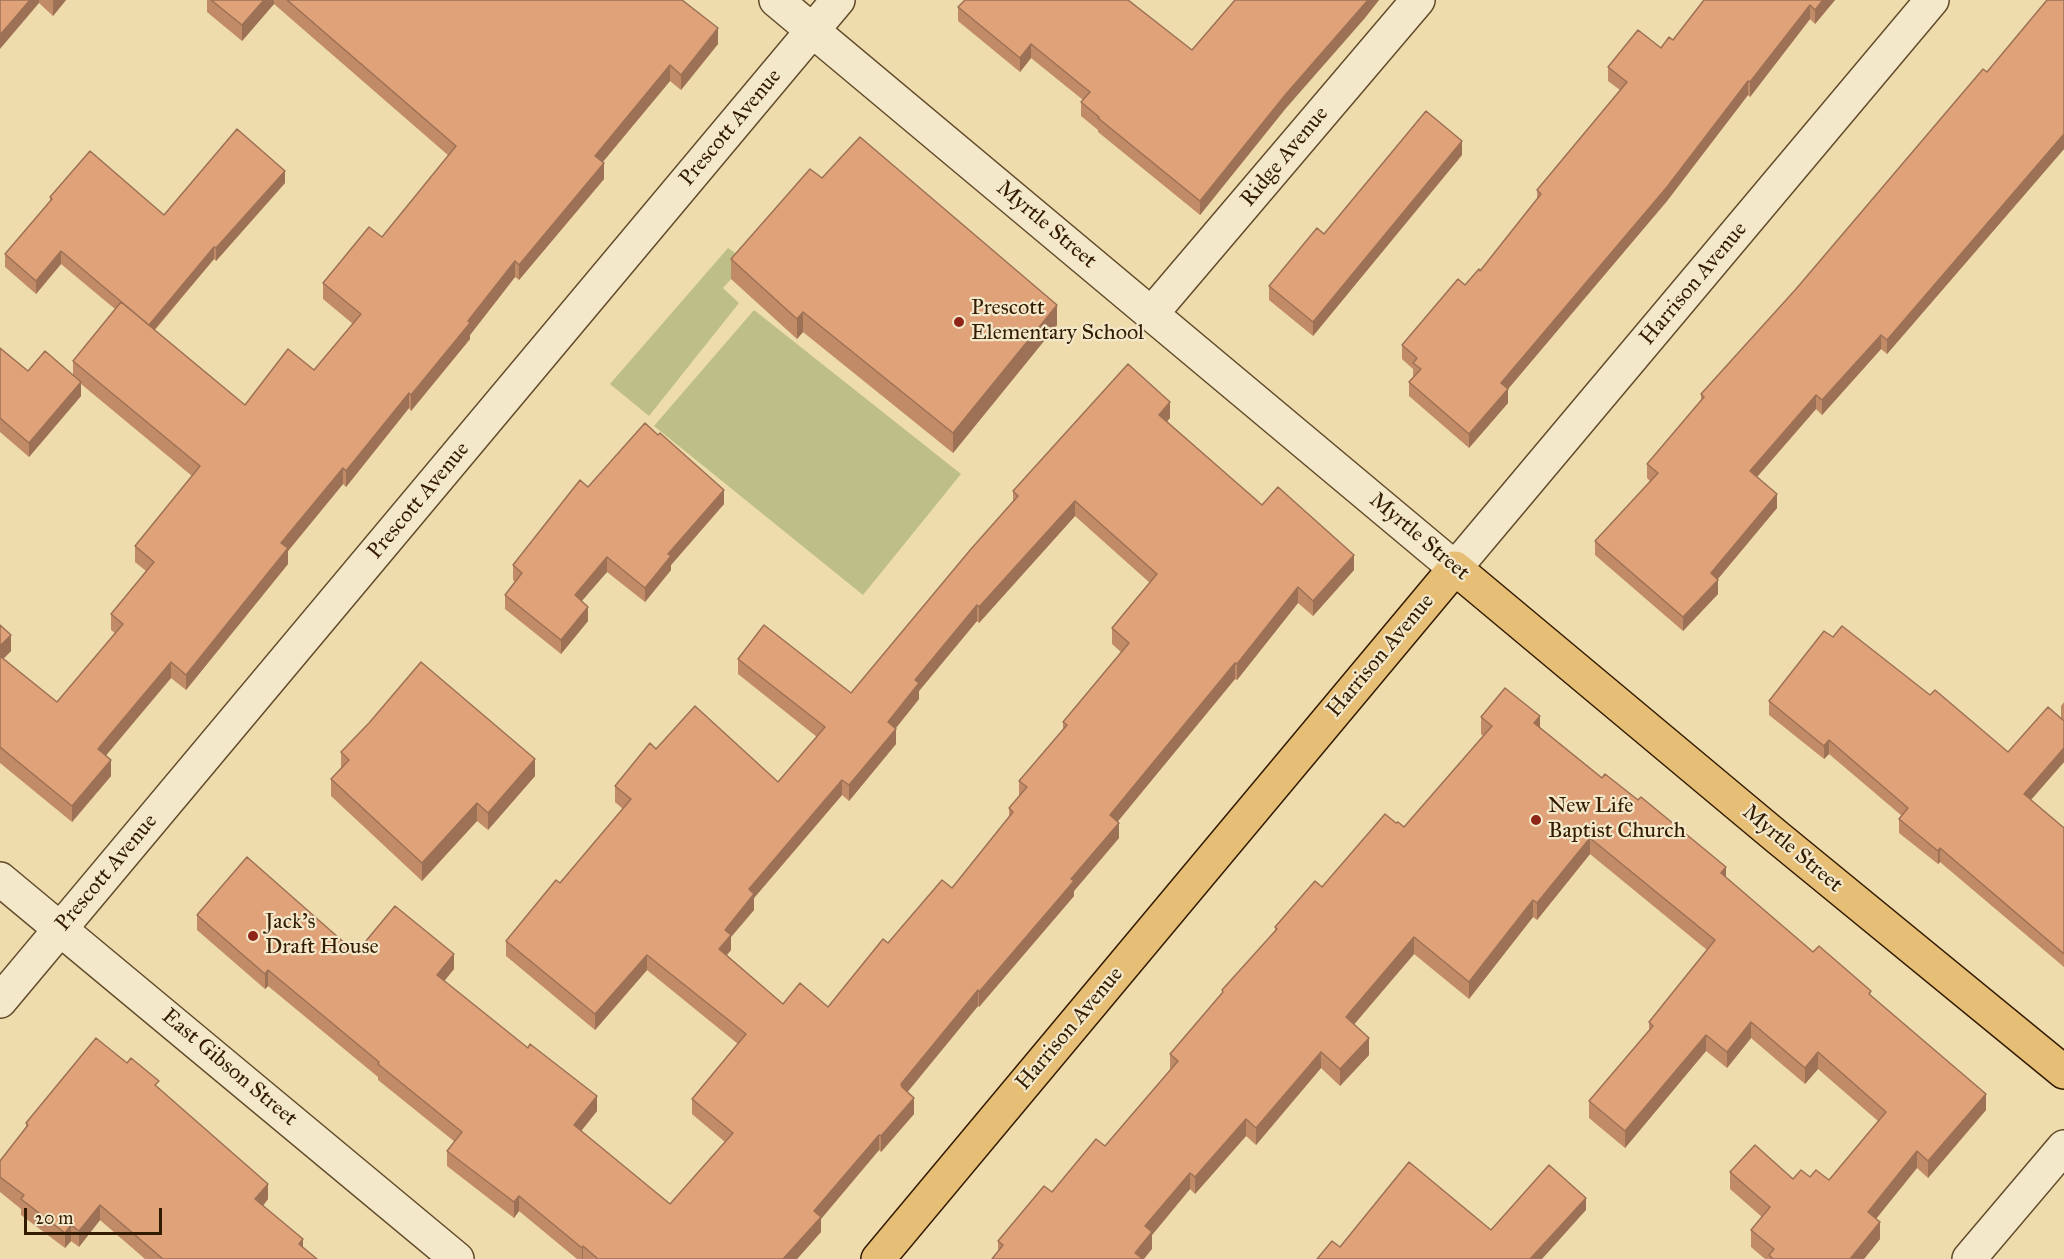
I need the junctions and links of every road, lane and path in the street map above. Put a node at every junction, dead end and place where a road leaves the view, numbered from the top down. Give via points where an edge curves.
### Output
1 (776, 0) edge
2 (838, 0) edge
3 (1418, 0) edge
4 (1932, 0) edge
5 (813, 31) junction
6 (1152, 314) junction
7 (1455, 568) junction
8 (0, 879) edge
9 (61, 928) junction
10 (0, 1001) edge
11 (2064, 1072) edge
12 (2064, 1147) edge
13 (457, 1259) edge
14 (878, 1259) edge
15 (1970, 1259) edge

1 - 5 street, Myrtle Street
2 - 5 street, Prescott Avenue
3 - 6 street, Ridge Avenue
4 - 7 street, Harrison Avenue
5 - 6 street, Myrtle Street
5 - 9 street, Prescott Avenue
6 - 7 street, Myrtle Street
7 - 11 main road, Myrtle Street
7 - 14 main road, Harrison Avenue
8 - 9 street, East Gibson Street
9 - 10 street, Prescott Avenue
9 - 13 street, East Gibson Street
12 - 15 street

